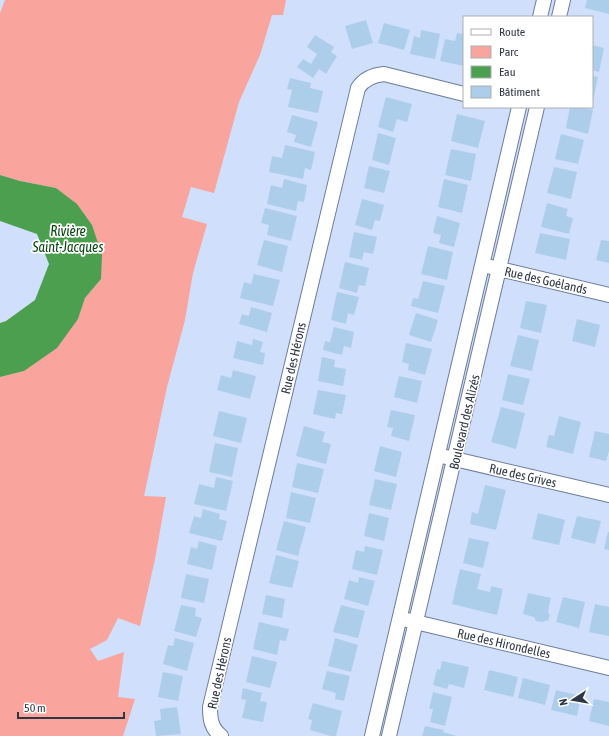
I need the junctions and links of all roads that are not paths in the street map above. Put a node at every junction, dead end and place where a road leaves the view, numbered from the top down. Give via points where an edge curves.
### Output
1 (544, 0) edge
2 (563, 0) edge
3 (540, 16) edge
4 (559, 16) edge
5 (463, 94) edge
6 (520, 108) edge
7 (537, 109) edge
8 (482, 265) junction
9 (500, 269) junction
10 (609, 295) edge
11 (438, 455) junction
12 (455, 459) junction
13 (609, 495) edge
14 (399, 618) junction
15 (416, 622) junction
16 (609, 668) edge
17 (221, 736) edge
18 (372, 736) edge
19 (389, 736) edge

1 - 3 street
2 - 4 street
5 - 17 street, Rue des Hérons via 384,74 366,79 356,93 210,707 212,725
6 - 8 street, Boulevard des Alizés
7 - 9 street, Boulevard des Alizés
8 - 9 street, Rue des Goélands
8 - 11 street, Boulevard des Alizés
9 - 10 street, Rue des Goélands
9 - 12 street, Boulevard des Alizés
11 - 12 street, Rue des Grives
11 - 14 street, Boulevard des Alizés
12 - 13 street, Rue des Grives
12 - 15 street, Boulevard des Alizés
14 - 15 street, Rue des Hirondelles
14 - 18 street, Boulevard des Alizés
15 - 16 street, Rue des Hirondelles
15 - 19 street, Boulevard des Alizés

